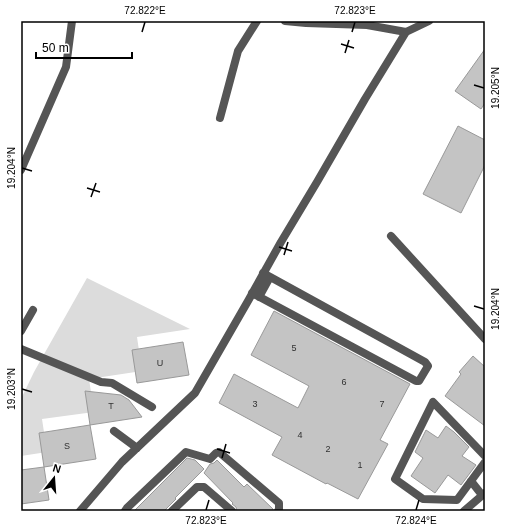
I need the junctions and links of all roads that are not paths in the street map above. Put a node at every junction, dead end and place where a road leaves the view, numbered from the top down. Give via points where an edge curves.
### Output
1 (72, 21) edge
2 (257, 21) edge
3 (285, 21) edge
4 (429, 21) edge
5 (406, 32) junction
6 (220, 118) dead end
7 (21, 170) edge
8 (391, 236) dead end
9 (267, 275) junction
10 (256, 295) junction
11 (33, 310) dead end
12 (21, 332) edge
13 (485, 339) edge
14 (21, 349) edge
15 (152, 407) dead end
16 (114, 431) dead end
17 (137, 448) junction
18 (485, 456) edge
19 (485, 462) edge
20 (471, 481) junction
21 (484, 494) edge
22 (80, 511) edge
23 (125, 511) edge
24 (172, 511) edge
25 (232, 511) edge
26 (278, 511) edge
27 (464, 511) edge

1 - 7 street via 66,67
2 - 6 street via 238,52
3 - 5 street via 367,24
4 - 5 street
5 - 9 street via 281,242
8 - 13 street
9 - 10 street
9 - 10 street via 425,362 428,366 419,381 416,381
10 - 17 street via 195,393
11 - 12 street
14 - 15 street via 101,382 112,383
16 - 17 street
17 - 22 street
18 - 20 street via 433,402 394,479 423,499 457,500
19 - 20 street
20 - 21 street
21 - 27 street
23 - 26 street via 186,452 210,458 219,452 279,503
24 - 25 street via 198,488 204,487

